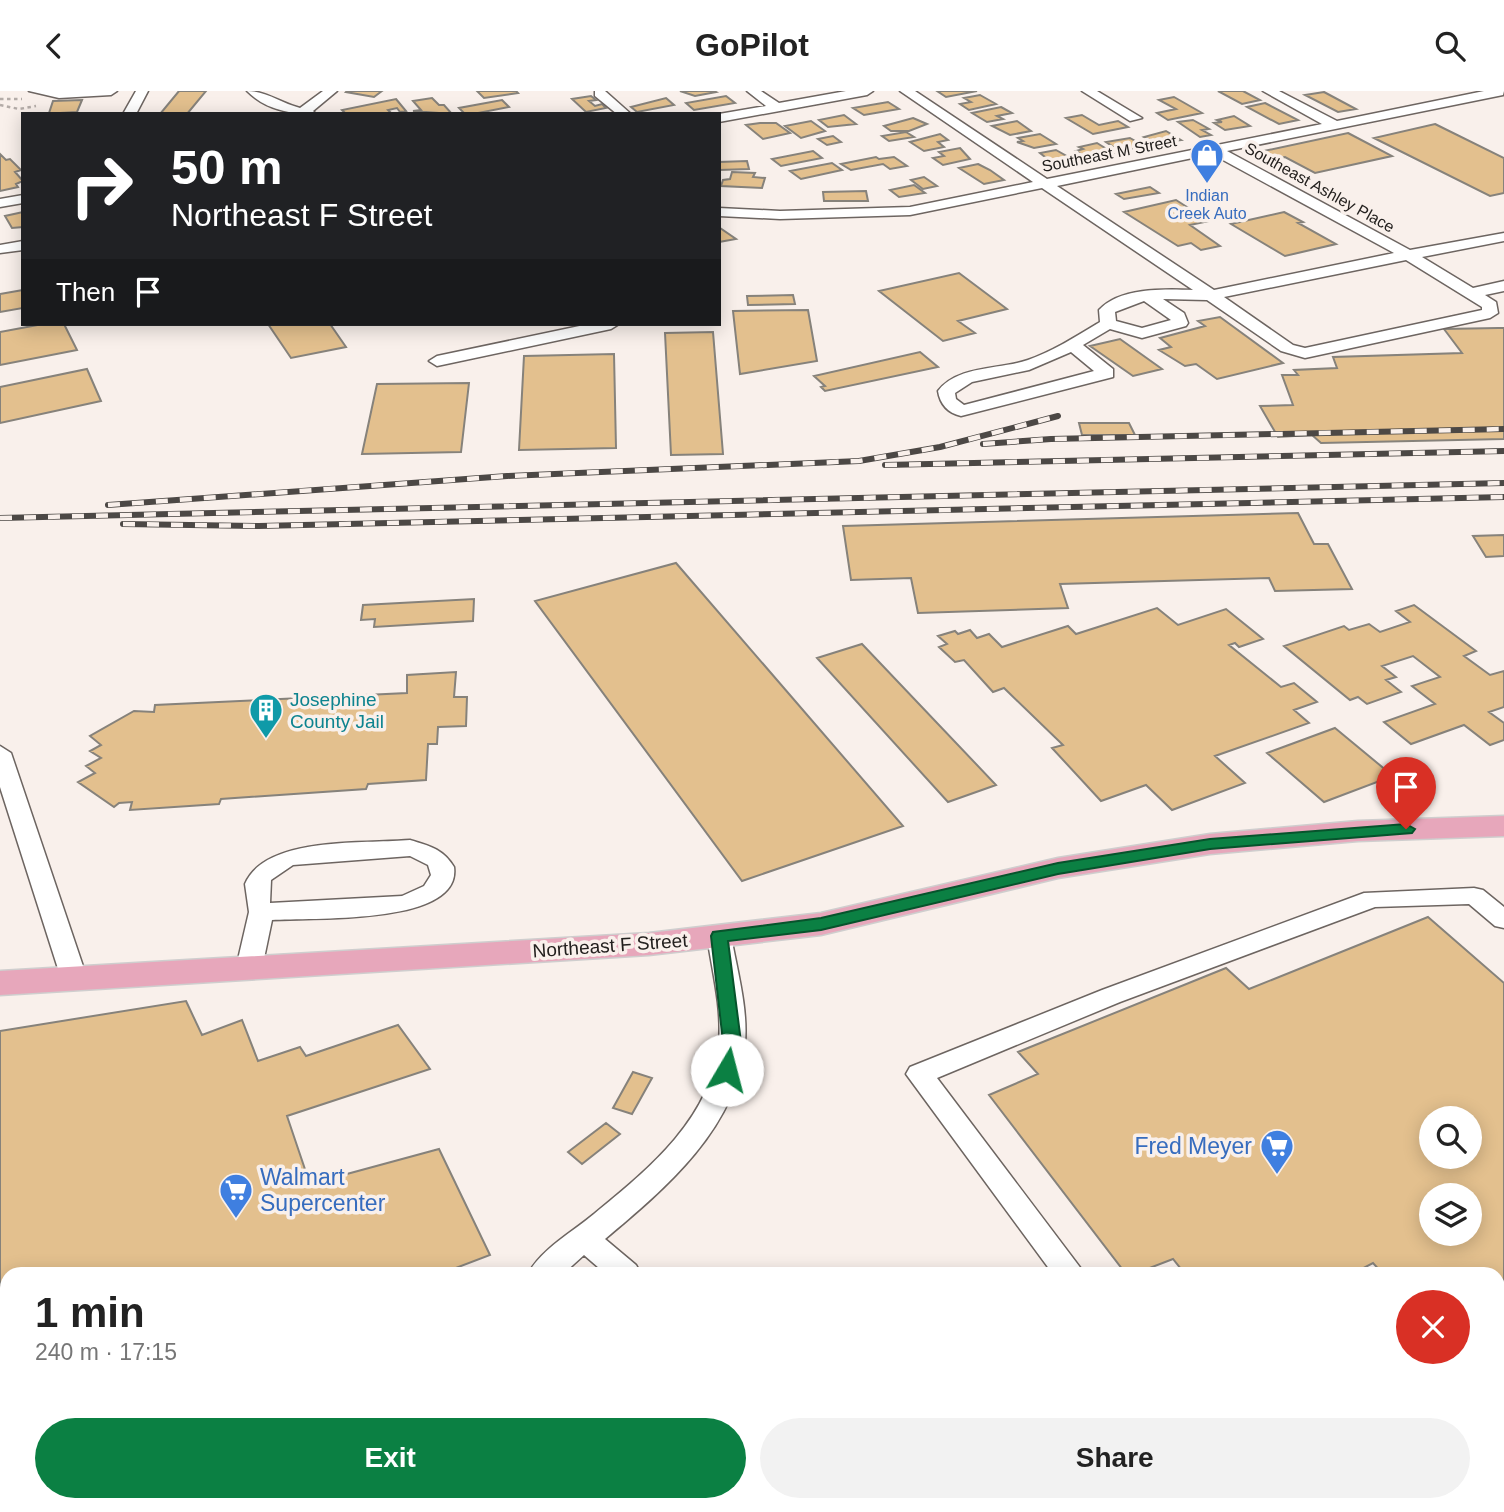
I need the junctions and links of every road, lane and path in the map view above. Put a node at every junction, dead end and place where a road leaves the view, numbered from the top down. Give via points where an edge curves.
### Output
1 (111, 91) edge
2 (142, 91) edge
3 (253, 91) edge
4 (331, 91) edge
5 (753, 91) edge
6 (867, 91) edge
7 (906, 91) edge
8 (1088, 91) edge
9 (1269, 91) edge
10 (1503, 91) edge
11 (87, 92) edge
12 (600, 93) dead end
13 (37, 96) edge
14 (0, 105) edge
15 (776, 107) junction
16 (130, 112) edge
17 (307, 112) edge
18 (623, 112) edge
19 (721, 118) edge
20 (1135, 118) dead end
21 (1335, 125) junction
22 (1215, 150) junction
23 (1046, 183) junction
24 (21, 199) edge
25 (0, 203) edge
26 (721, 212) edge
27 (1504, 237) edge
28 (21, 245) edge
29 (0, 249) edge
30 (1408, 255) junction
31 (1504, 286) edge
32 (1471, 293) junction
33 (1146, 295) junction
34 (1211, 295) junction
35 (1108, 324) junction
36 (602, 326) edge
37 (1072, 345) junction
38 (437, 362) dead end
39 (1032, 363) junction
40 (1060, 385) junction
41 (1, 760) edge
42 (7, 797) edge
43 (1504, 826) edge
44 (261, 912) junction
45 (1504, 920) edge
46 (719, 936) junction
47 (249, 968) junction
48 (74, 978) junction
49 (0, 983) edge
50 (583, 1237) junction
51 (551, 1267) edge
52 (618, 1267) edge
53 (1065, 1267) edge

1 - 11 street
2 - 16 street
3 - 17 street via 275,105
4 - 17 street
5 - 15 street
6 - 15 street
7 - 23 street
8 - 20 street
9 - 21 street
10 - 21 street, Southeast M Street
11 - 13 street
12 - 18 street
13 - 14 path via 39,104 27,109
15 - 19 street
21 - 22 street, Southeast M Street
22 - 23 street, Southeast M Street
22 - 30 street, Southeast Ashley Place
23 - 26 street, Southeast M Street via 909,211
23 - 34 street
24 - 25 street
27 - 30 street
28 - 29 street
30 - 32 street, Southeast Ashley Place
30 - 34 street
31 - 32 street
32 - 34 street via 1490,305 1490,313 1305,353 1287,348
33 - 34 street
33 - 35 street via 1125,299 1107,310
33 - 35 street via 1178,316 1180,323 1142,333
35 - 37 street
36 - 38 street
37 - 39 street
37 - 40 street via 1107,373
39 - 40 street
39 - 40 street via 958,380 946,391 948,401 961,411
41 - 42 street
42 - 48 street
43 - 46 main road, Northeast F Street via 1358,831 1210,844 1058,869 821,924
44 - 44 street via 408,903 438,887 444,868 428,851 410,848 289,857 260,873 255,897
44 - 47 street
45 - 53 street via 1474,896 1373,899 1111,996 919,1074
46 - 47 main road, Northeast F Street
46 - 50 street via 732,1042 727,1070 710,1110 693,1138 661,1174
47 - 48 main road, Northeast F Street
48 - 49 main road, Northeast F Street
50 - 51 street
50 - 52 street

